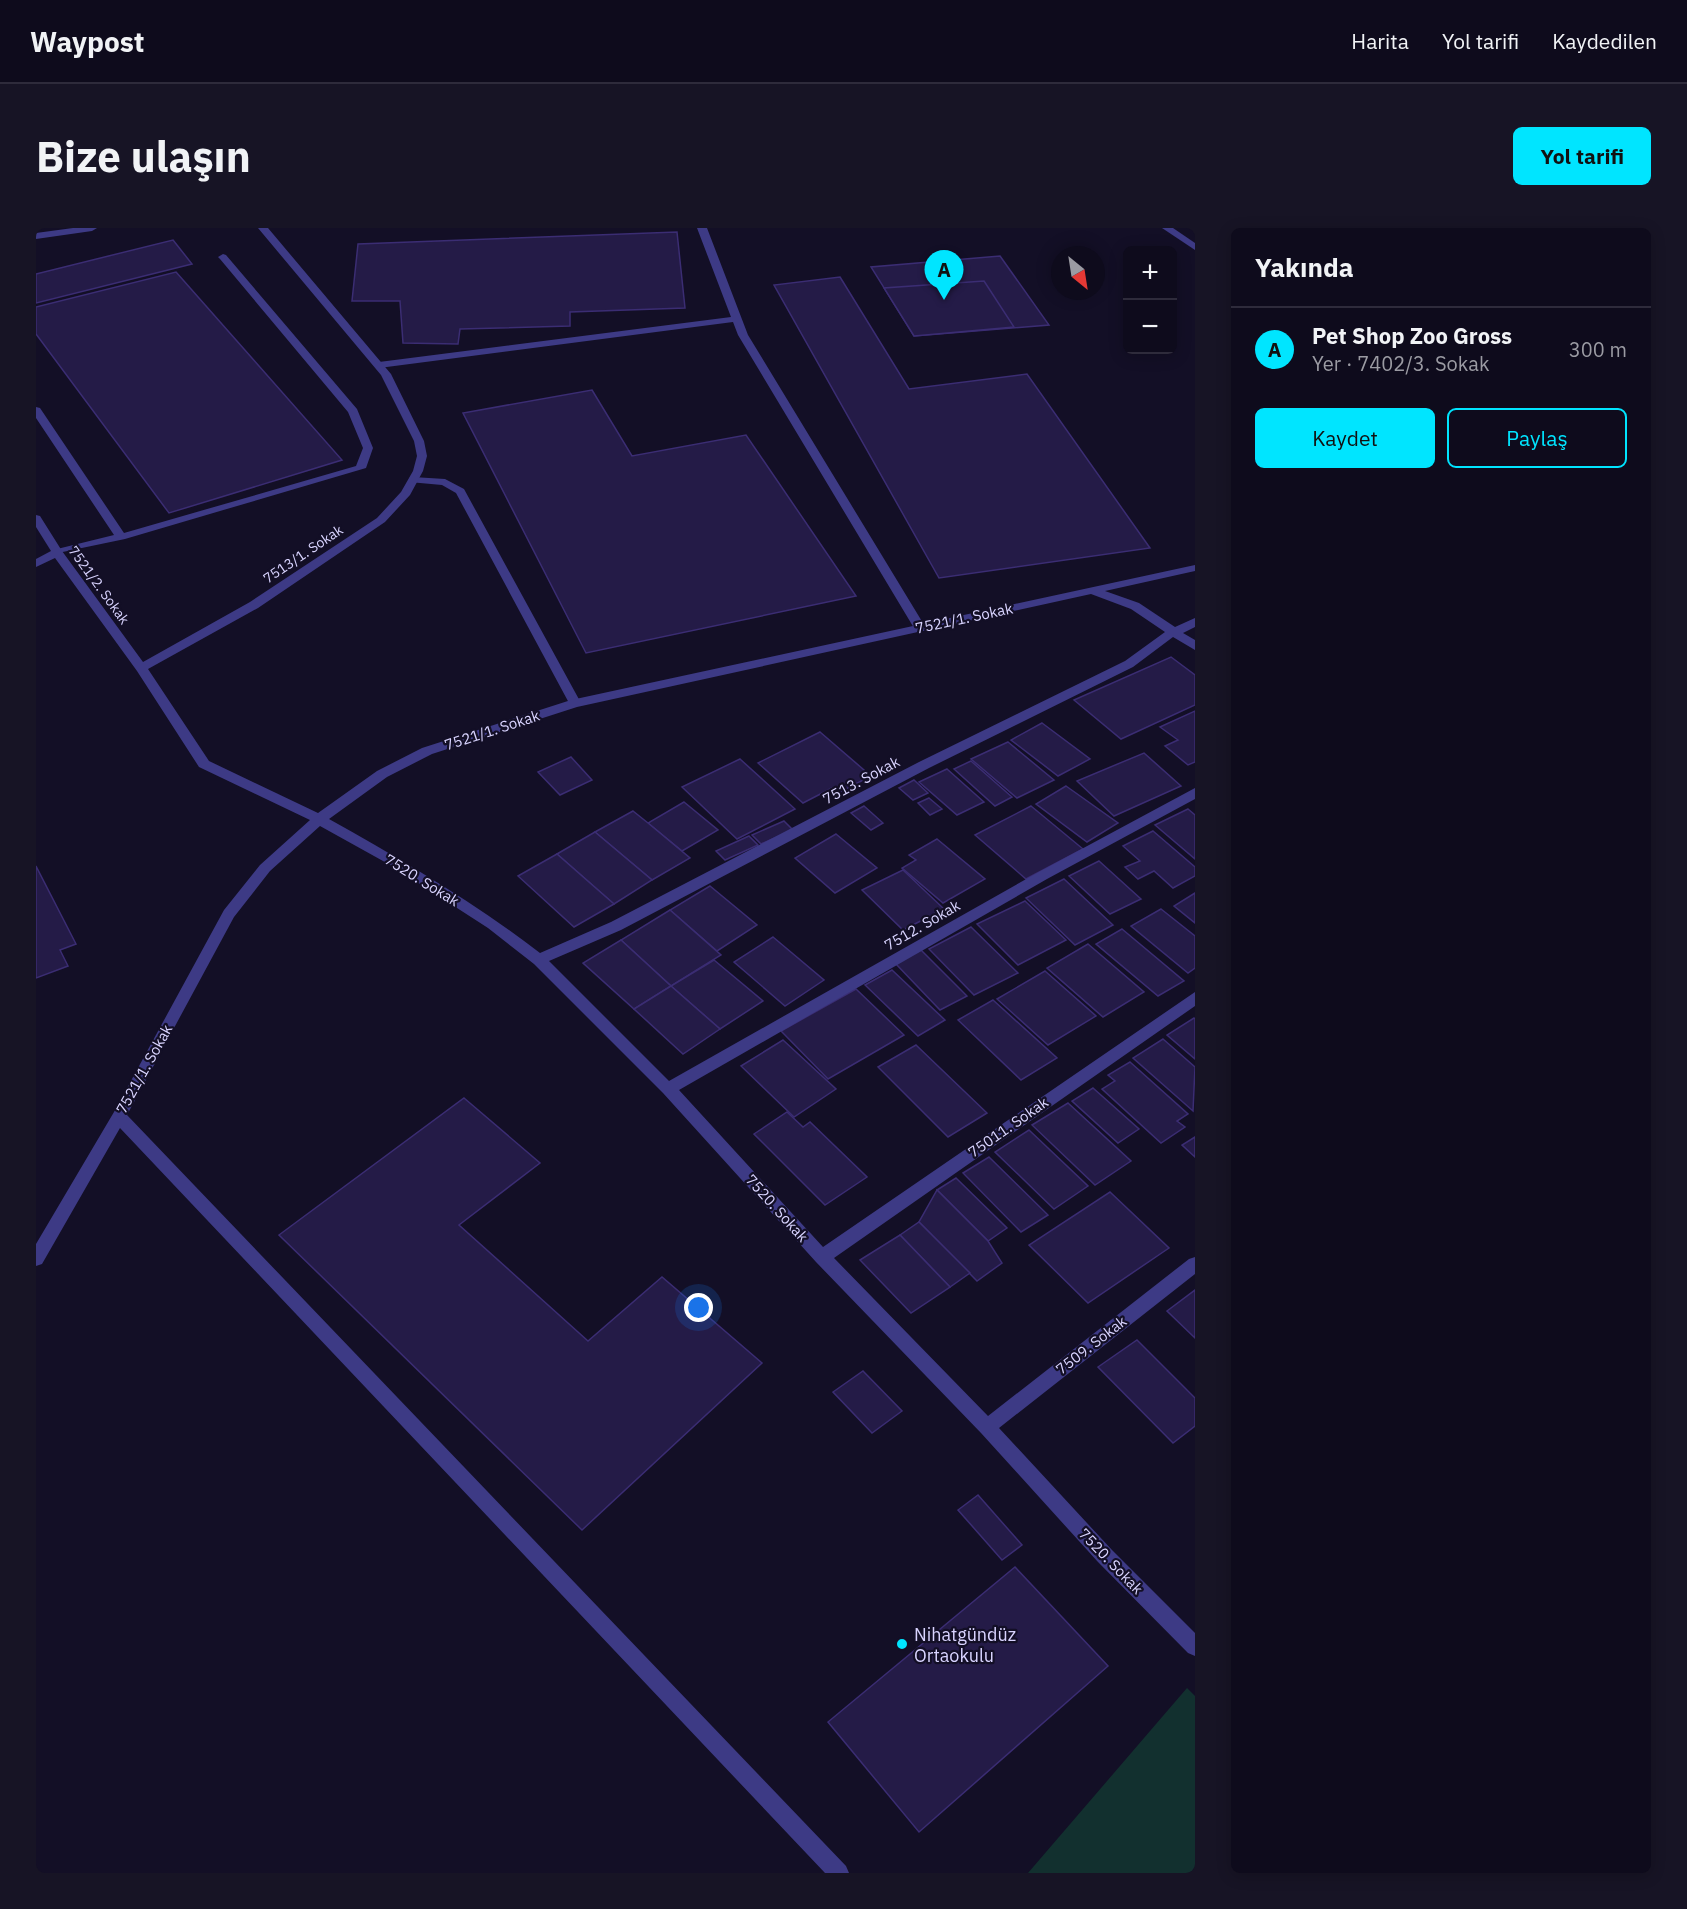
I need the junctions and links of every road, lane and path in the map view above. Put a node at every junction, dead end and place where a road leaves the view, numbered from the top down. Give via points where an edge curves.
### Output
1 (92, 228) edge
2 (263, 228) edge
3 (702, 228) edge
4 (1167, 228) edge
5 (36, 236) edge
6 (1195, 247) edge
7 (224, 257) dead end
8 (737, 319) junction
9 (379, 365) junction
10 (36, 410) edge
11 (413, 480) junction
12 (36, 518) edge
13 (121, 537) junction
14 (57, 552) junction
15 (36, 564) edge
16 (1195, 568) edge
17 (1092, 590) junction
18 (1195, 621) edge
19 (920, 628) junction
20 (1176, 632) junction
21 (1195, 646) edge
22 (141, 668) junction
23 (575, 703) junction
24 (1195, 793) edge
25 (319, 819) junction
26 (539, 960) junction
27 (1195, 998) edge
28 (668, 1089) junction
29 (119, 1116) junction
30 (822, 1257) junction
31 (36, 1259) edge
32 (1195, 1264) edge
33 (987, 1427) junction
34 (1195, 1646) edge
35 (839, 1873) edge

1 - 5 street
2 - 9 street, 7513/1. Sokak
3 - 8 street
4 - 6 street
7 - 13 street via 353,411 368,448 361,468
8 - 9 street
8 - 19 street
9 - 11 street, 7513/1. Sokak via 400,398 419,441 422,456
10 - 13 street
11 - 22 street, 7513/1. Sokak via 381,520 254,605
11 - 23 street via 445,482 460,491
12 - 14 street, 7521/2. Sokak
13 - 14 street
14 - 15 street
14 - 22 street, 7521/2. Sokak
16 - 17 street, 7521/1. Sokak
17 - 19 street, 7521/1. Sokak
17 - 20 street via 1135,606
18 - 20 street, 7513. Sokak
19 - 23 street, 7521/1. Sokak
20 - 21 street
20 - 26 street, 7513. Sokak via 1129,664 924,765 616,926
22 - 25 street via 204,764
23 - 25 street, 7521/1. Sokak via 427,751 382,774
24 - 28 street, 7512. Sokak
25 - 26 street, 7520. Sokak via 493,924
25 - 29 street, 7521/1. Sokak via 266,868 229,915
26 - 28 street, 7520. Sokak
27 - 30 street, 75011. Sokak
28 - 30 street, 7520. Sokak
29 - 31 street, 7521/1. Sokak
29 - 35 street
30 - 33 street, 7520. Sokak
32 - 33 street, 7509. Sokak
33 - 34 street, 7520. Sokak

